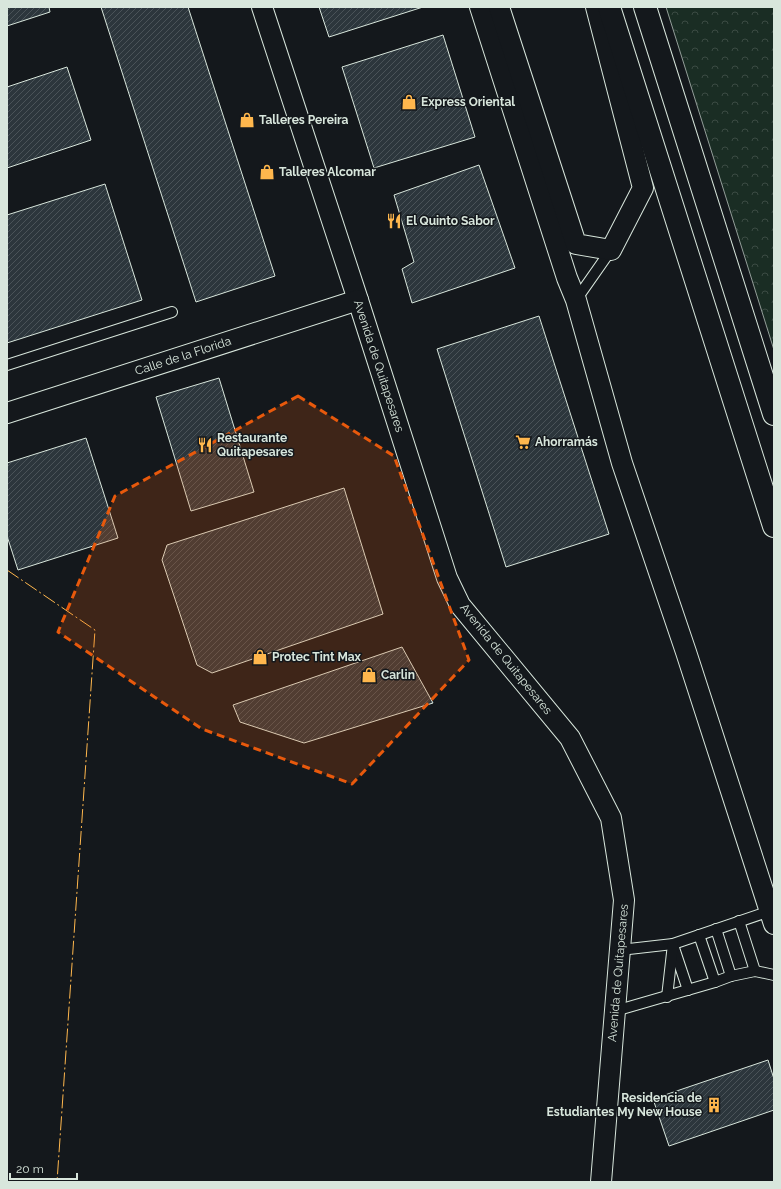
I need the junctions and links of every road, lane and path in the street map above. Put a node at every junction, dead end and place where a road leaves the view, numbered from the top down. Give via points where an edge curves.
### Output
1 (262, 7) edge
2 (480, 7) edge
3 (499, 7) edge
4 (596, 7) edge
5 (609, 7) edge
6 (645, 7) edge
7 (611, 250) junction
8 (358, 300) junction
9 (576, 300) junction
10 (172, 312) dead end
11 (7, 365) edge
12 (7, 413) edge
13 (774, 414) edge
14 (774, 526) edge
15 (772, 917) edge
16 (739, 921) junction
17 (716, 929) junction
18 (699, 935) junction
19 (673, 944) junction
20 (620, 950) junction
21 (755, 971) junction
22 (774, 975) edge
23 (731, 976) junction
24 (715, 982) junction
25 (688, 990) junction
26 (667, 996) junction
27 (615, 1011) junction
28 (601, 1182) edge

1 - 8 street, Avenida de Quitapesares
2 - 9 street
3 - 7 street via 576,244
4 - 7 street via 643,188
5 - 14 main road
6 - 13 main road
7 - 9 lane
8 - 12 street, Calle de la Florida
8 - 20 street, Avenida de Quitapesares via 447,578 460,605 570,738 611,818 624,900
9 - 15 street via 622,463
10 - 11 lane
15 - 16 lane
16 - 17 lane
16 - 21 lane
17 - 18 lane
17 - 23 lane
18 - 19 lane
18 - 24 lane
19 - 20 lane
19 - 25 lane
19 - 26 lane
20 - 27 street, Avenida de Quitapesares
21 - 22 lane
21 - 23 lane
23 - 24 lane
24 - 25 lane
25 - 26 lane
26 - 27 lane
27 - 28 street, Avenida de Quitapesares

